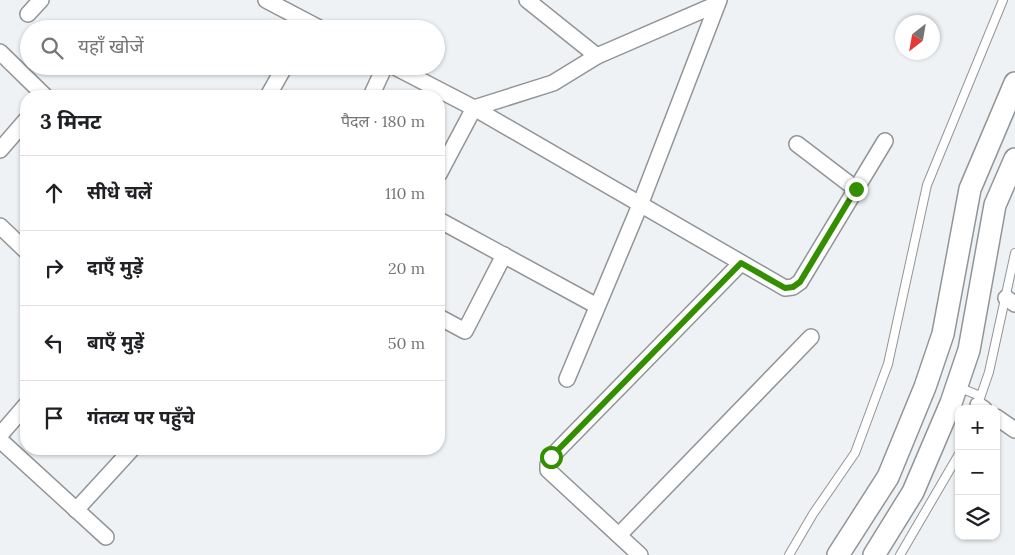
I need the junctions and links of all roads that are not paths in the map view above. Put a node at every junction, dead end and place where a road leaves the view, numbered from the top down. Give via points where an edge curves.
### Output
1 (41, 0) edge
2 (266, 0) edge
3 (527, 0) edge
4 (1003, 0) edge
5 (718, 2) edge
6 (28, 14) dead end
7 (300, 20) edge
8 (0, 52) edge
9 (597, 56) junction
10 (20, 72) edge
11 (24, 75) edge
12 (280, 75) edge
13 (381, 75) edge
14 (410, 75) edge
15 (1015, 83) edge
16 (39, 90) edge
17 (271, 90) edge
18 (374, 90) edge
19 (439, 90) edge
20 (445, 93) edge
21 (474, 108) junction
22 (20, 127) edge
23 (885, 141) dead end
24 (797, 144) dead end
25 (0, 150) edge
26 (1015, 158) edge
27 (445, 163) edge
28 (856, 189) junction
29 (640, 205) junction
30 (445, 223) edge
31 (0, 226) edge
32 (20, 245) edge
33 (1015, 253) edge
34 (504, 255) junction
35 (741, 263) junction
36 (1010, 301) edge
37 (597, 306) junction
38 (445, 320) edge
39 (811, 338) dead end
40 (567, 379) dead end
41 (957, 386) junction
42 (980, 405) edge
43 (20, 412) edge
44 (1000, 420) edge
45 (1015, 430) edge
46 (0, 435) edge
47 (0, 440) edge
48 (126, 455) edge
49 (955, 461) edge
50 (76, 510) junction
51 (620, 535) junction
52 (106, 537) dead end
53 (640, 555) edge
54 (789, 555) edge
55 (838, 555) edge
56 (874, 555) edge
57 (900, 555) edge

1 - 6 street
2 - 7 street
3 - 9 street
4 - 54 lane via 927,185 888,364 855,453
5 - 9 street
5 - 29 street
8 - 10 street
9 - 21 street via 553,83
11 - 16 street
12 - 17 street
13 - 18 street
14 - 19 street
15 - 55 street via 970,189 943,334 925,387 888,477
20 - 21 street
21 - 27 street
21 - 29 street
22 - 25 street
23 - 28 street
24 - 28 street
26 - 41 street via 996,205 969,350
28 - 35 street via 800,282 793,287 785,288
29 - 35 street
29 - 37 street
30 - 34 street
31 - 32 street
33 - 36 lane
34 - 37 street
34 - 38 street via 465,331
35 - 51 street via 551,457 548,470
36 - 42 lane
37 - 40 street
39 - 51 street
41 - 42 lane
41 - 56 street via 913,492
43 - 46 street
44 - 45 street
47 - 50 street
48 - 50 street
49 - 57 lane
50 - 52 street
51 - 53 street

